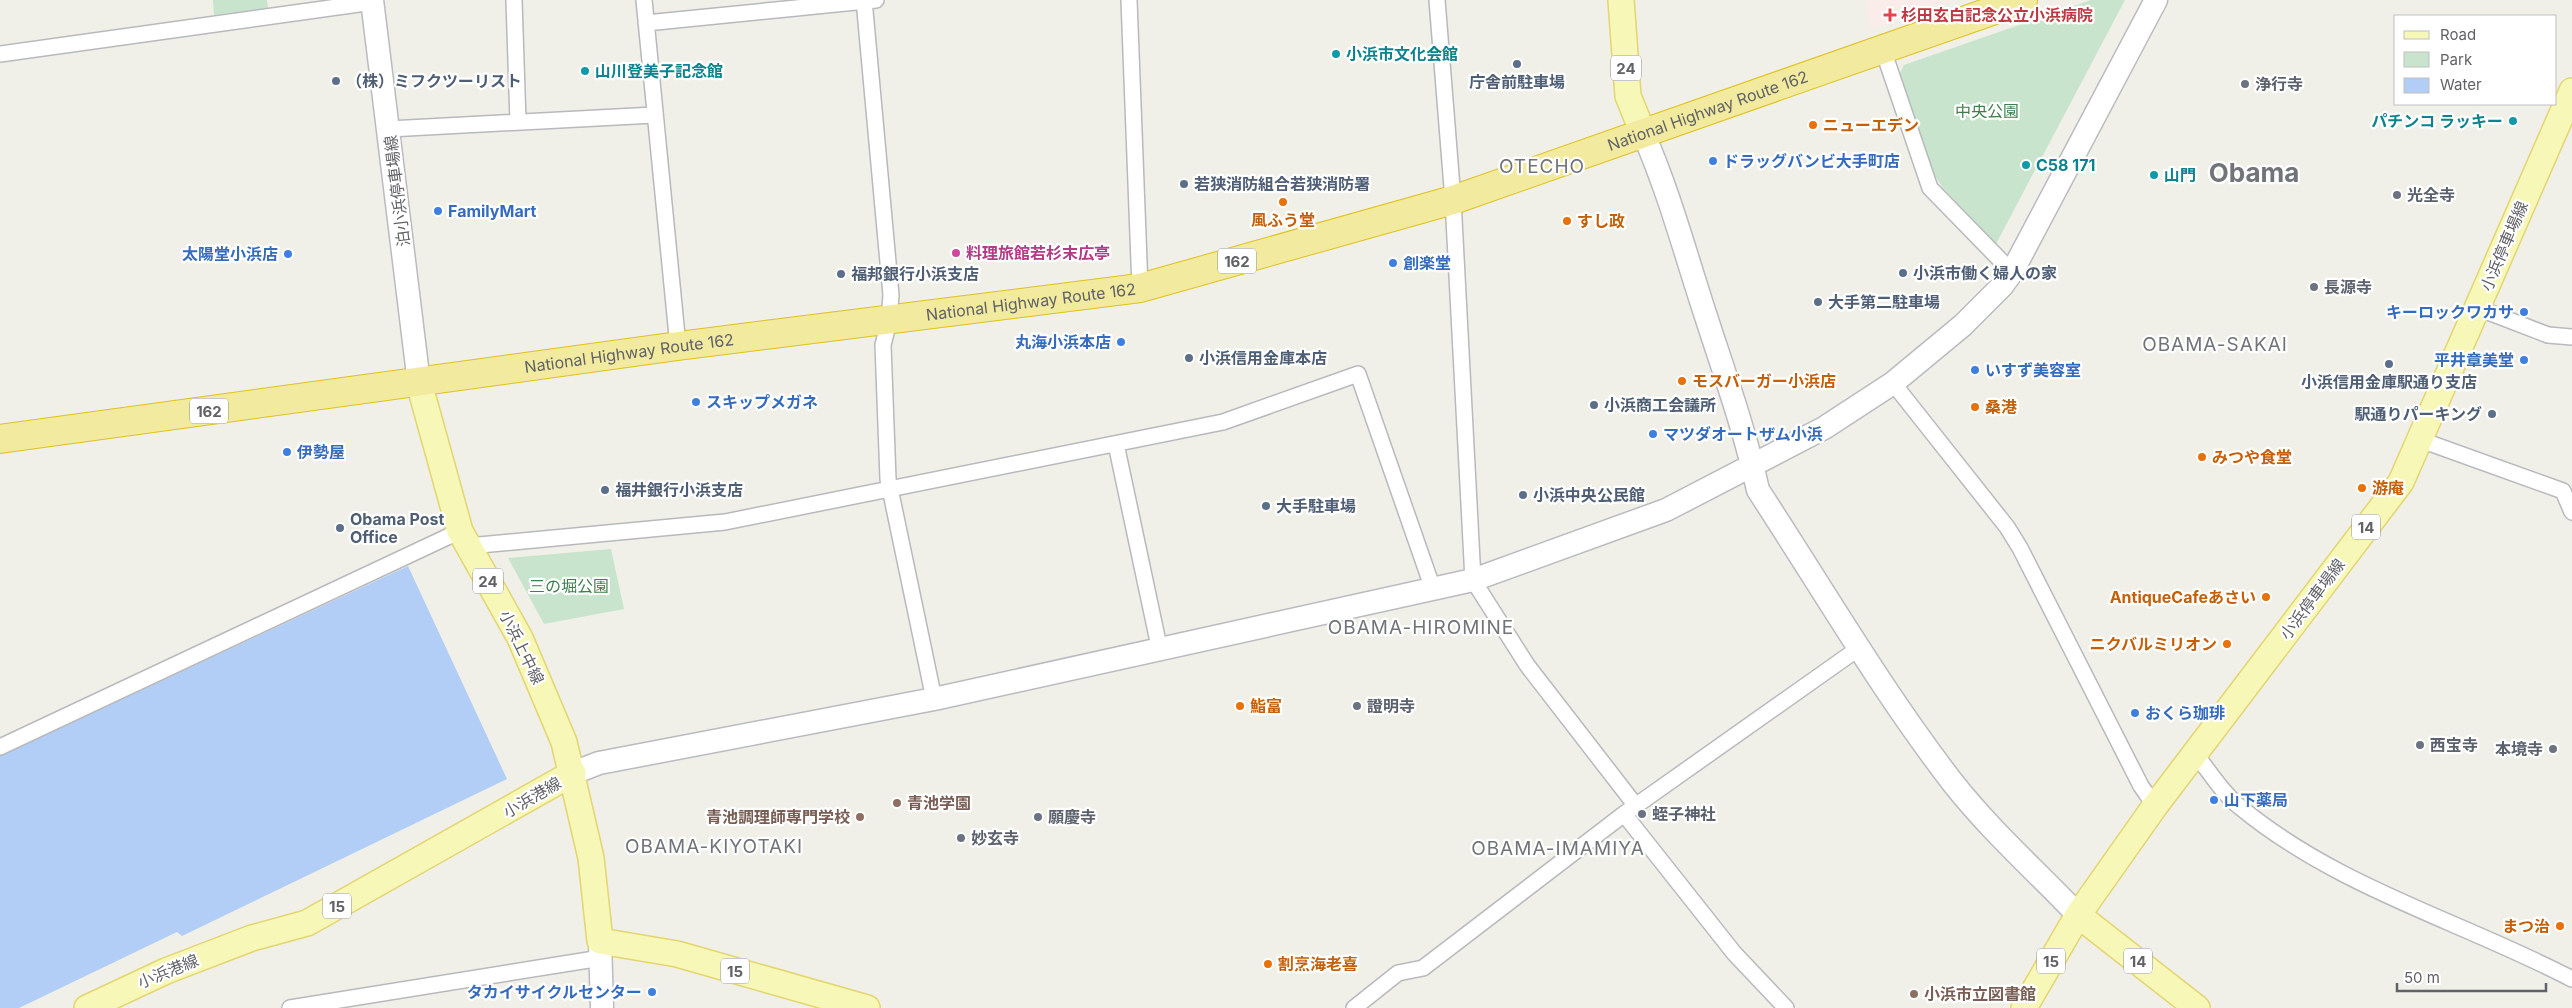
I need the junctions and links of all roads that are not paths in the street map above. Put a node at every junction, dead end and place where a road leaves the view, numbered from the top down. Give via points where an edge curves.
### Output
1 (514, 0) edge
2 (644, 0) edge
3 (868, 0) edge
4 (1129, 0) edge
5 (1436, 0) edge
6 (1621, 0) edge
7 (2024, 0) edge
8 (2156, 0) edge
9 (372, 1) edge
10 (646, 23) junction
11 (1883, 50) junction
12 (0, 54) edge
13 (2572, 91) edge
14 (654, 115) junction
15 (518, 122) junction
16 (390, 129) junction
17 (1644, 133) junction
18 (1453, 200) junction
19 (2012, 272) junction
20 (1140, 288) junction
21 (2478, 308) junction
22 (889, 321) junction
23 (2572, 337) edge
24 (678, 346) junction
25 (419, 383) junction
26 (1893, 383) junction
27 (0, 439) edge
28 (2421, 440) junction
29 (1116, 444) junction
30 (1753, 466) junction
31 (891, 488) junction
32 (2572, 512) edge
33 (464, 538) junction
34 (1473, 580) junction
35 (1432, 589) junction
36 (1859, 648) junction
37 (1160, 651) junction
38 (934, 699) junction
39 (0, 747) edge
40 (2196, 755) junction
41 (573, 773) junction
42 (2155, 806) junction
43 (1630, 810) junction
44 (2078, 915) junction
45 (601, 950) junction
46 (2572, 979) edge
47 (88, 1008) edge
48 (290, 1008) edge
49 (602, 1008) edge
50 (867, 1008) edge
51 (1354, 1008) edge
52 (1786, 1008) edge
53 (2024, 1008) edge
54 (2197, 1008) edge

1 - 15 street
2 - 10 street
3 - 10 street
3 - 22 street via 891,295
4 - 20 street
5 - 18 street
6 - 17 main road, 24 via 1628,96
7 - 11 highway, National Highway Route 162 / 162
8 - 19 street
9 - 12 street
9 - 16 street, 泊小浜停車場線
10 - 14 street
11 - 17 highway, National Highway Route 162 / 162
11 - 19 street via 1930,188
13 - 21 main road, 小浜停車場線 / 14
14 - 15 street
14 - 24 street
15 - 16 street
16 - 25 street, 泊小浜停車場線
17 - 18 highway, National Highway Route 162 / 162
17 - 30 street via 1656,161
18 - 20 highway, National Highway Route 162 / 162
18 - 34 street
19 - 26 street via 1963,325
20 - 22 highway, National Highway Route 162 / 162
21 - 23 street via 2548,335
21 - 28 main road, 小浜停車場線 / 14
22 - 24 highway, National Highway Route 162 / 162
22 - 31 street via 883,346
24 - 25 highway, National Highway Route 162 / 162
25 - 27 highway, National Highway Route 162 / 162
25 - 33 main road, 小浜上中線 / 24
26 - 30 street via 1824,428
26 - 42 street via 2008,528 2140,786
28 - 32 street via 2563,491
28 - 40 main road, 小浜停車場線 / 14 via 2401,482
29 - 31 street
29 - 35 street via 1223,422 1358,374
29 - 37 street
30 - 34 street via 1666,510
30 - 36 street via 1758,490
31 - 33 street via 725,522
31 - 38 street
33 - 39 street
33 - 41 main road, 小浜上中線 / 24 via 520,638 545,692
34 - 35 street
34 - 43 street via 1527,665
35 - 37 street
36 - 43 street
36 - 44 street via 1954,783
37 - 38 street
38 - 41 street via 599,763
40 - 42 main road, 小浜停車場線 / 14
40 - 46 street via 2238,806 2308,856 2378,892
41 - 45 main road, 小浜港線 via 591,858
41 - 47 main road, 小浜港線 / 15 via 307,923 252,938 174,968
42 - 44 main road, 小浜停車場線 / 14
43 - 51 street via 1423,968 1398,973
43 - 52 street via 1734,953
44 - 53 main road, 15
44 - 54 main road, 14
45 - 48 street, 15
45 - 49 street
45 - 50 main road, 15 via 677,954

